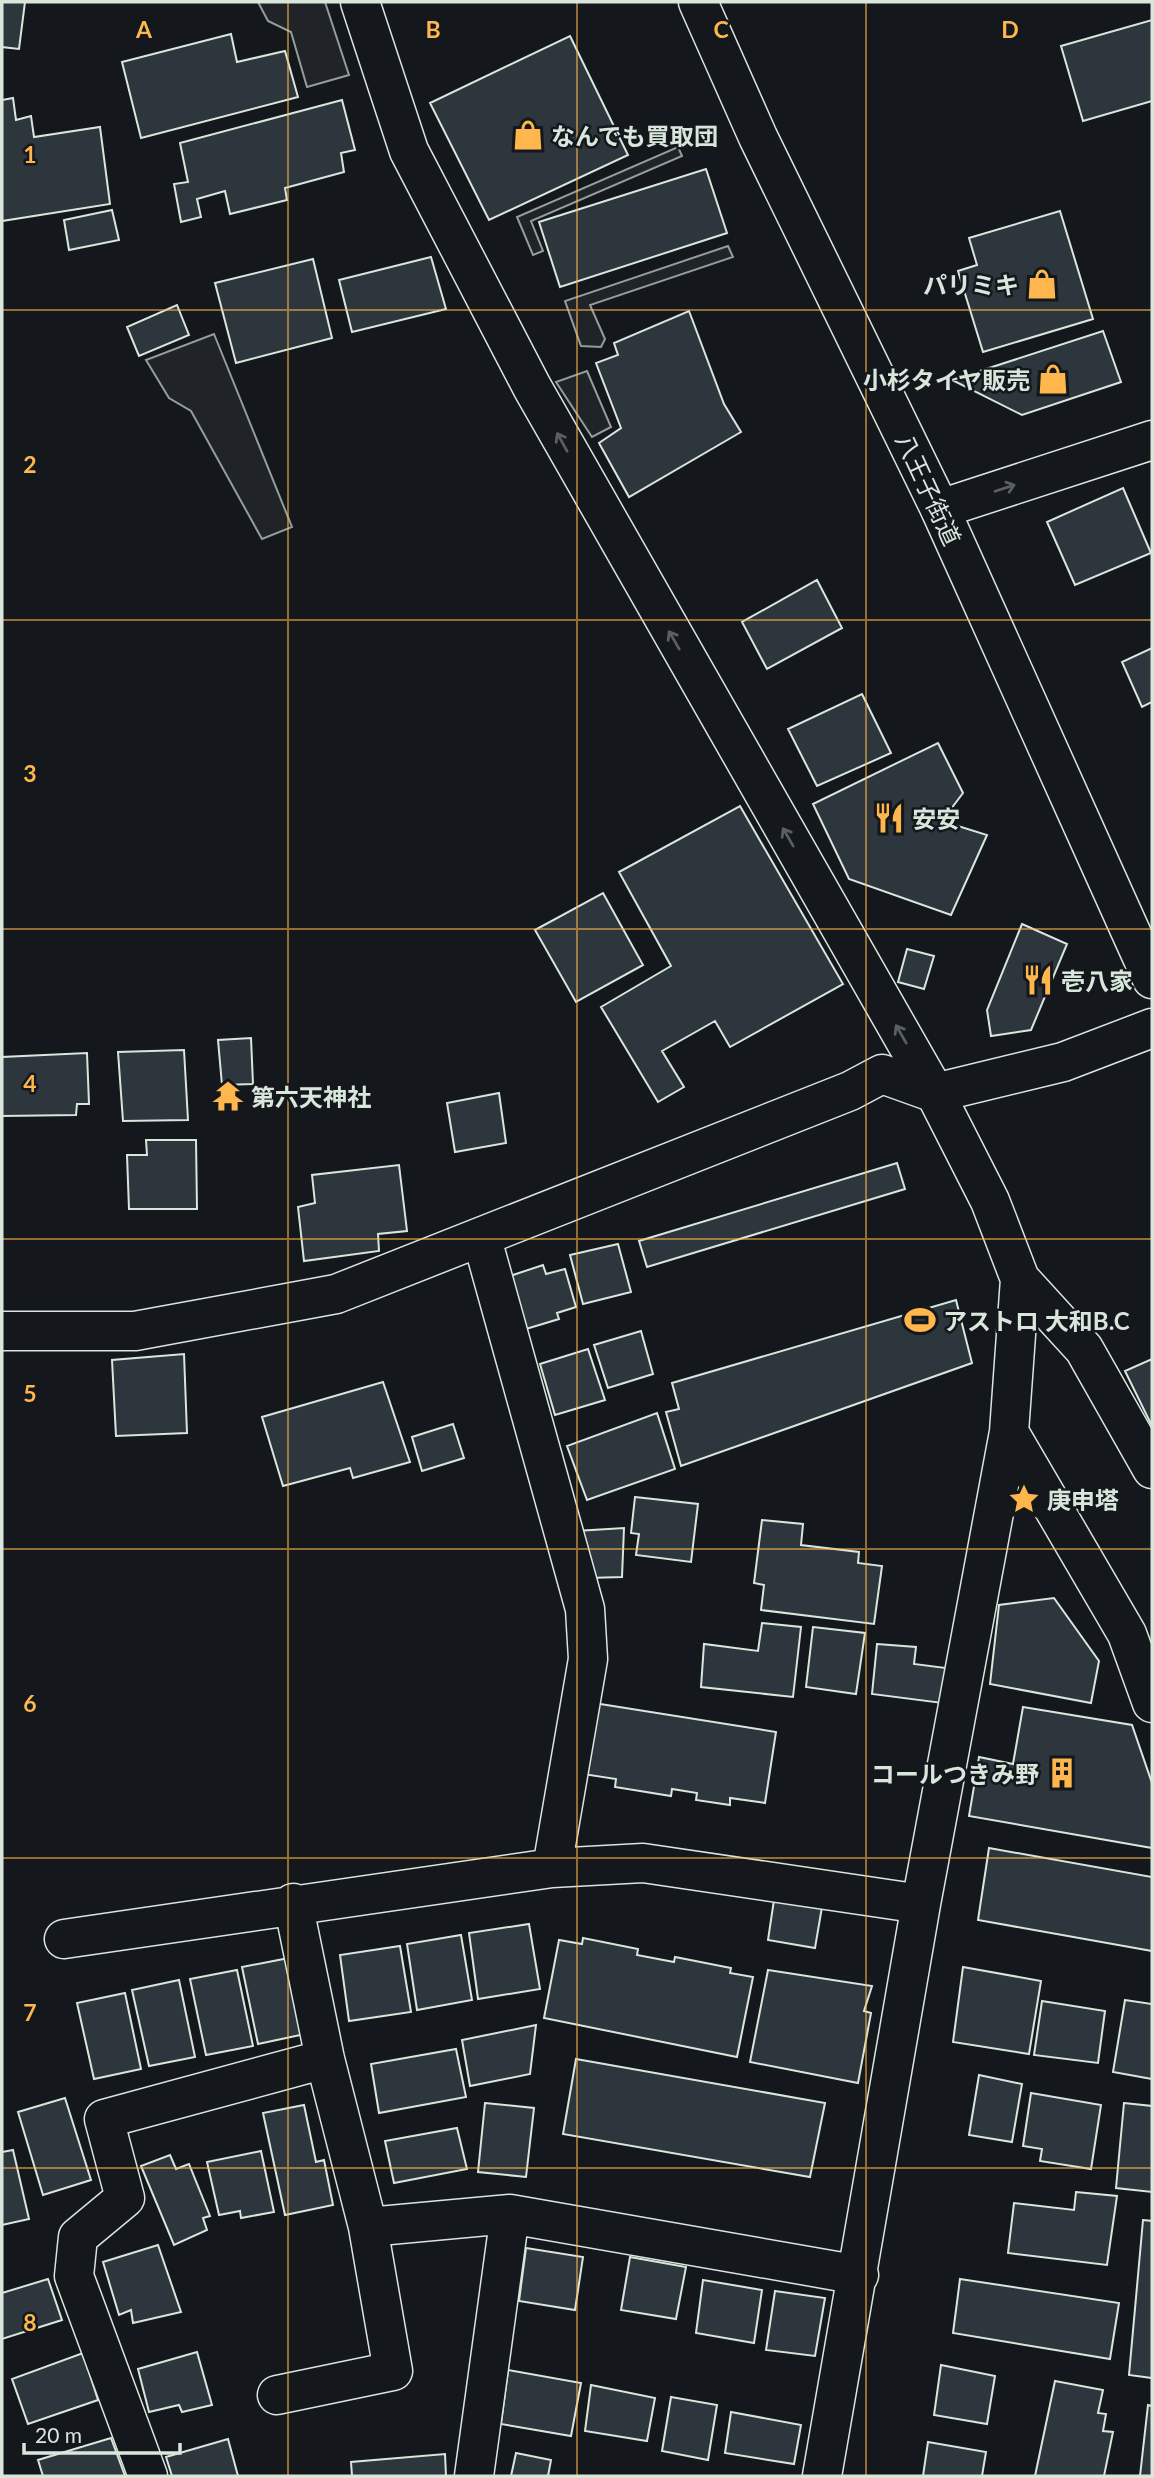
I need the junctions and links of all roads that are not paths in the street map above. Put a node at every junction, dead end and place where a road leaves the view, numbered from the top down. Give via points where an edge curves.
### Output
1 (360, 2) edge
2 (698, 2) edge
3 (1152, 440) edge
4 (940, 509) junction
5 (1152, 979) edge
6 (1152, 1028) edge
7 (935, 1093) junction
8 (482, 1239) junction
9 (1020, 1279) junction
10 (2, 1331) edge
11 (1009, 1432) junction
12 (1152, 1469) edge
13 (1152, 1703) edge
14 (552, 1868) junction
15 (293, 1903) junction
16 (921, 1904) junction
17 (64, 1939) dead end
18 (326, 2059) junction
19 (510, 2214) junction
20 (368, 2227) junction
21 (859, 2276) junction
22 (277, 2395) dead end
23 (148, 2476) edge
24 (474, 2476) edge
25 (822, 2476) edge

7 -> 1 street via 531,387 409,151
2 - 4 street, 八王子街道 via 758,137
4 -> 3 street
4 - 5 street, 八王子街道
6 - 7 street via 1063,1062
7 - 8 street via 882,1074 850,1091
7 - 9 street via 990,1201
8 - 10 street via 336,1294 135,1331
8 - 14 street via 585,1609 588,1659
9 - 11 street
9 - 12 street via 1084,1349
11 - 13 street via 1127,1634
11 - 16 street
14 - 15 street
14 - 16 street via 643,1863
15 - 17 street
15 - 18 street
16 - 21 street
18 - 20 street
18 - 23 street via 104,2119 125,2198 78,2237 74,2276
19 - 20 street
19 - 21 street
19 - 24 street
20 - 22 street via 393,2371
21 - 25 street

